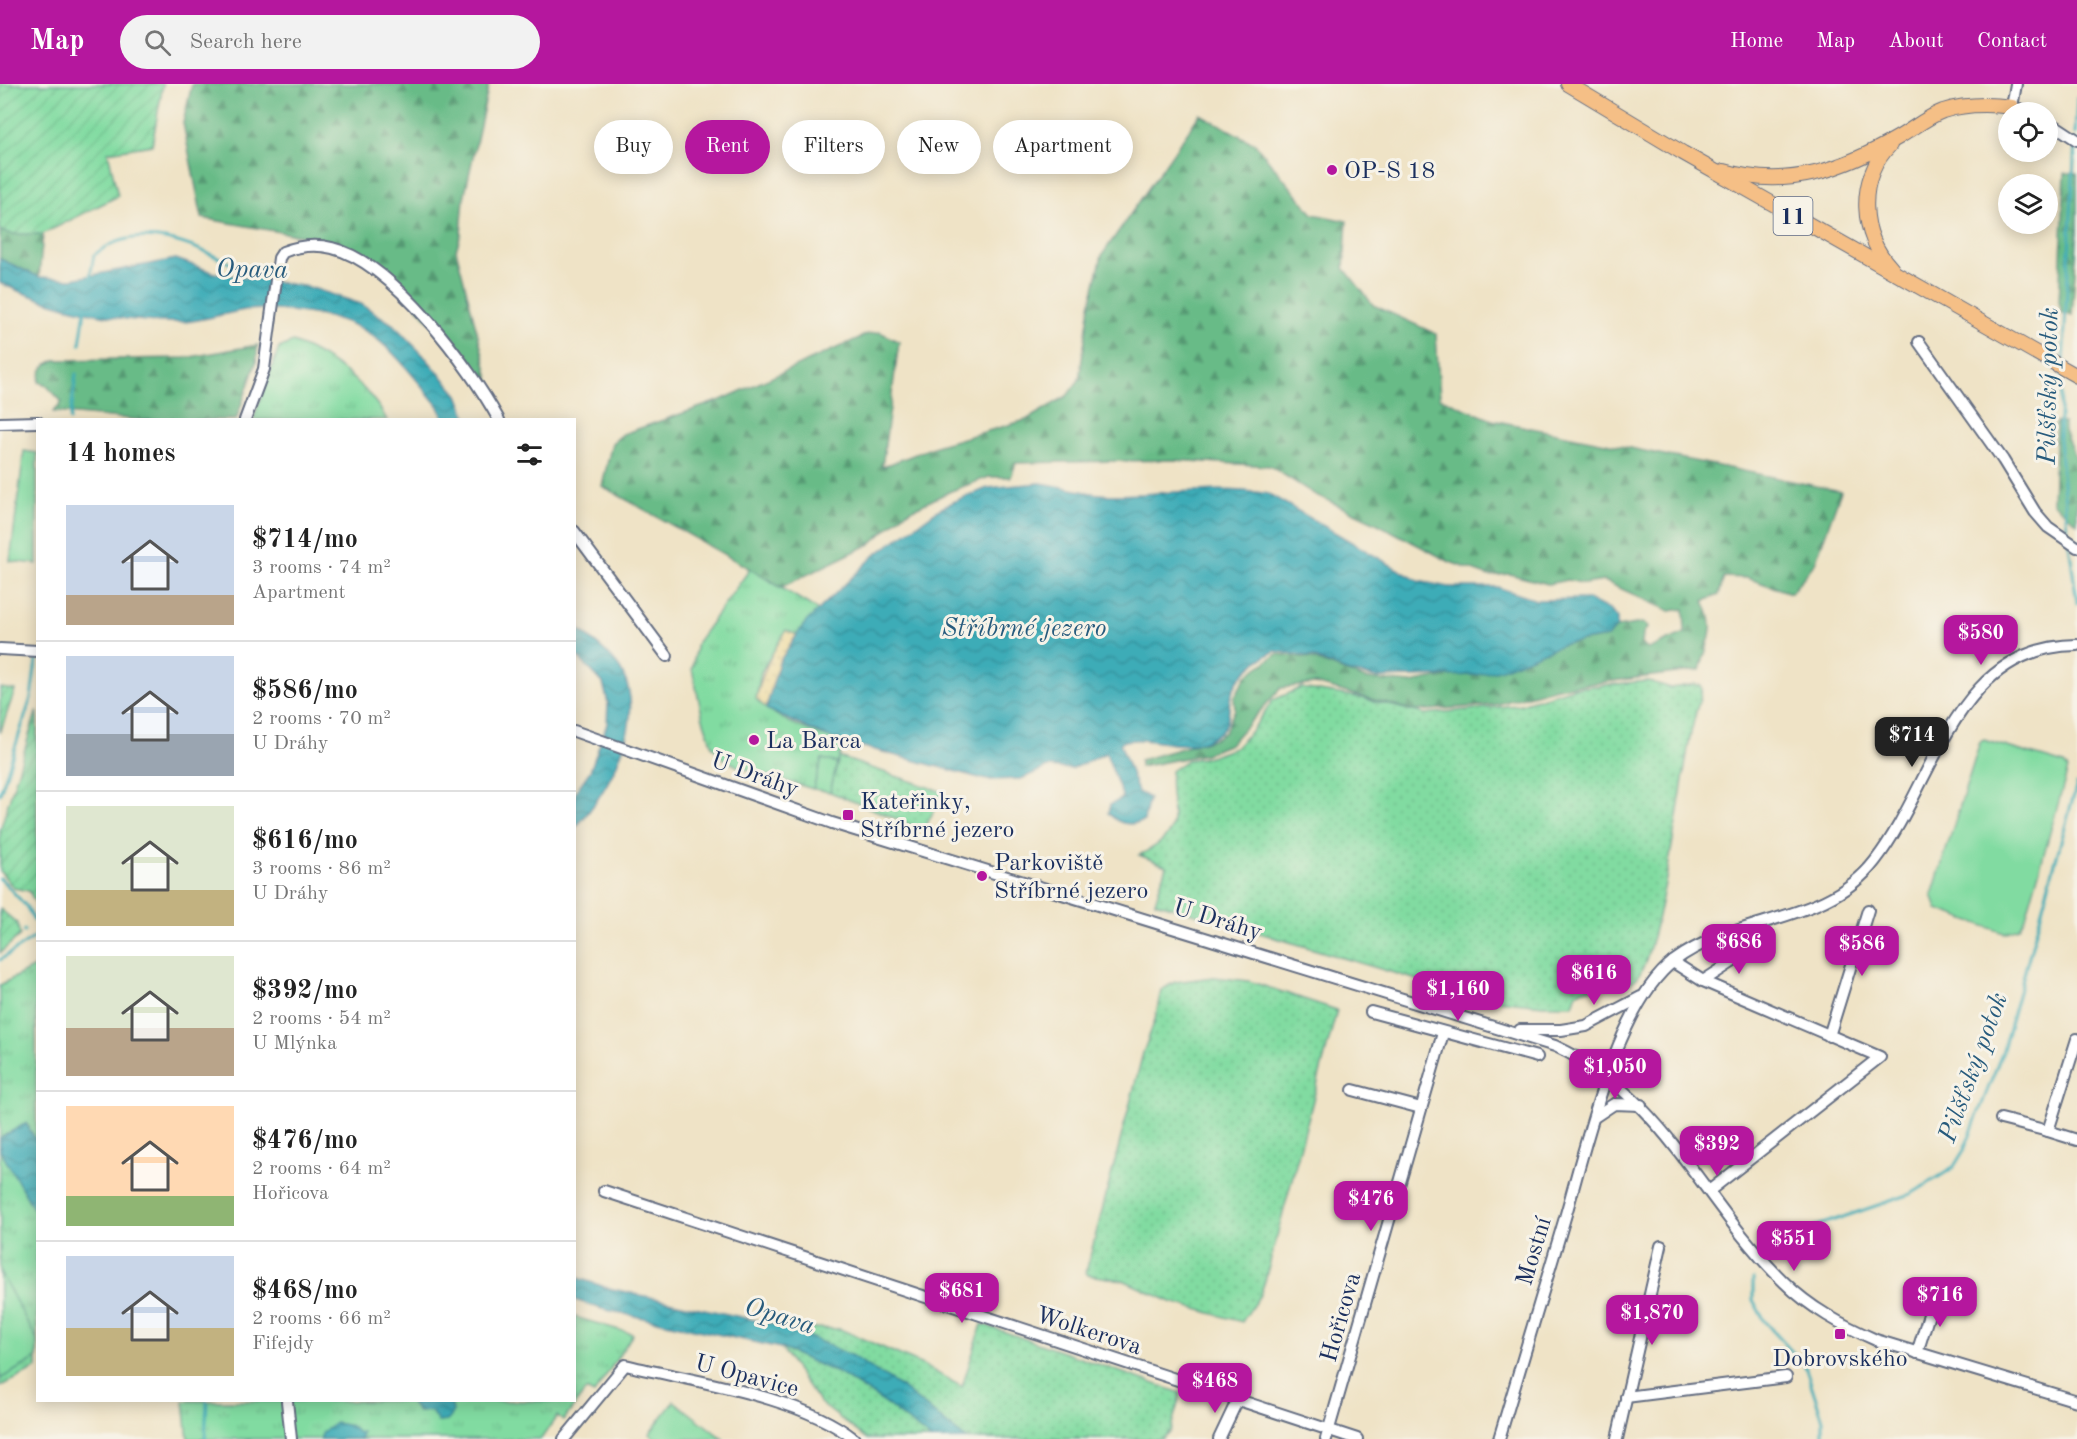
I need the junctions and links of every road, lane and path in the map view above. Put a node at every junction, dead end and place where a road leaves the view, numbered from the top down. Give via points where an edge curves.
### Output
1 (1568, 84) edge
2 (2016, 84) edge
3 (2013, 102) edge
4 (1998, 106) edge
5 (2058, 127) edge
6 (1900, 136) junction
7 (2077, 140) edge
8 (1683, 153) junction
9 (1903, 279) junction
10 (1919, 342) dead end
11 (2077, 376) edge
12 (246, 418) edge
13 (498, 418) edge
14 (36, 422) edge
15 (0, 423) edge
16 (576, 534) edge
17 (2077, 547) edge
18 (2074, 645) edge
19 (0, 649) edge
20 (36, 651) edge
21 (667, 656) dead end
22 (576, 732) edge
23 (1868, 910) dead end
24 (1760, 944) dead end
25 (1673, 962) junction
26 (1703, 981) junction
27 (1641, 996) junction
28 (1371, 1012) dead end
29 (1509, 1030) junction
30 (1443, 1033) junction
31 (1829, 1036) junction
32 (2077, 1039) edge
33 (1538, 1058) dead end
34 (1608, 1075) junction
35 (1353, 1090) dead end
36 (1641, 1105) junction
37 (1421, 1108) junction
38 (1595, 1116) junction
39 (2001, 1119) dead end
40 (2048, 1131) junction
41 (2077, 1140) edge
42 (604, 1191) dead end
43 (1709, 1191) junction
44 (1661, 1246) dead end
45 (1935, 1296) dead end
46 (1917, 1353) junction
47 (1786, 1377) dead end
48 (1626, 1397) junction
49 (1237, 1401) junction
50 (2077, 1401) edge
51 (287, 1402) edge
52 (1327, 1434) edge
53 (291, 1439) edge
54 (564, 1439) edge
55 (854, 1439) edge
56 (1220, 1439) edge
57 (1357, 1439) edge
58 (1499, 1439) edge
59 (1617, 1439) edge

1 - 8 main road, 11
2 - 3 street
4 - 6 main road via 1961,107 1933,116
5 - 7 street
6 - 8 main road via 1836,169 1789,178 1742,175
6 - 9 main road via 1874,167 1866,205 1876,246
8 - 9 main road, 11
9 - 11 main road, 11
10 - 17 street via 2035,512
12 - 13 street via 264,369 279,258 295,248 332,248 350,255 394,286 444,340
14 - 15 street
16 - 21 street
18 - 25 street, U Dráhy via 2033,652 1980,686 1952,724 1891,839 1865,874 1832,898 1712,940
19 - 20 street
22 - 29 street, U Dráhy via 832,823
23 - 31 street
24 - 26 street
25 - 26 street
25 - 27 street, U Dráhy
26 - 31 street
27 - 29 street, U Dráhy via 1586,1026
27 - 34 street, U Dráhy
28 - 30 street
29 - 34 street, U Dráhy via 1577,1056
30 - 33 street
30 - 37 street, Hořicova
31 - 43 street via 1880,1058
32 - 40 street
34 - 36 street
34 - 38 street, Mostní
35 - 37 street
36 - 38 street via 1614,1104
36 - 43 street
37 - 52 street, Hořicova
38 - 58 street, Mostní
39 - 40 street
40 - 41 street
42 - 49 street, Wolkerova
43 - 46 street via 1761,1258 1800,1297 1849,1328
44 - 48 street
45 - 46 street
46 - 50 street
47 - 48 street
48 - 59 street
49 - 52 street, Wolkerova
49 - 56 street
51 - 53 street
52 - 57 street, Wolkerova
54 - 55 street, U Opavice via 625,1365 799,1409

